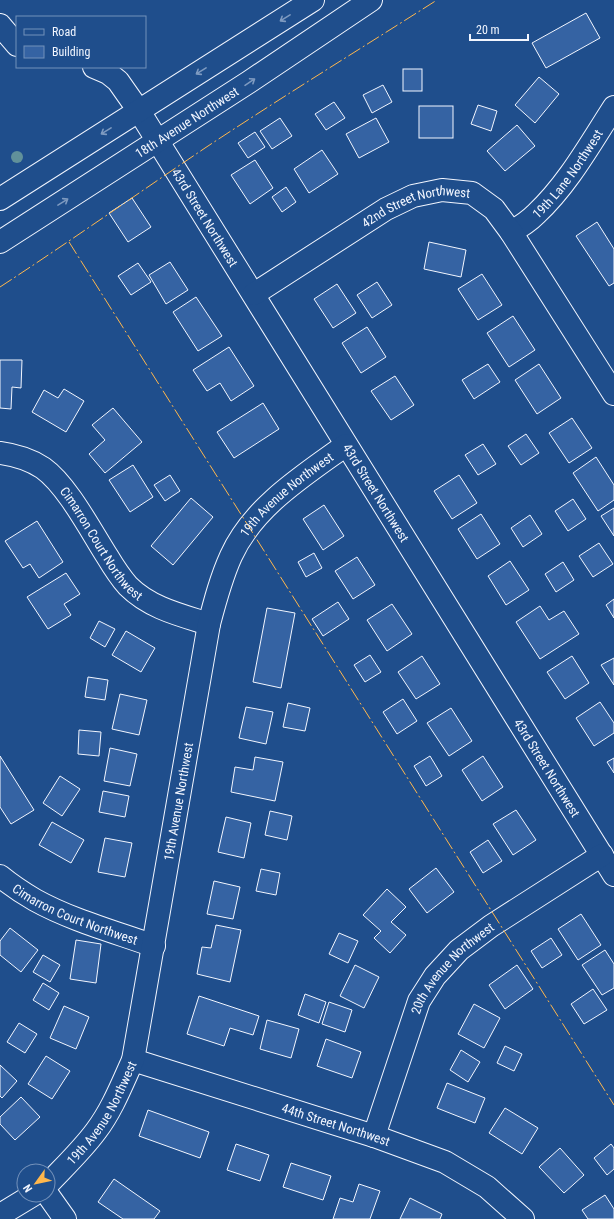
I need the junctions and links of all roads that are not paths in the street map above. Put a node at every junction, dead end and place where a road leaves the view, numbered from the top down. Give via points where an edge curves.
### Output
1 (313, 0) edge
2 (371, 0) edge
3 (0, 25) edge
4 (16, 44) edge
5 (96, 68) edge
6 (614, 107) edge
7 (139, 111) junction
8 (158, 142) junction
9 (0, 198) edge
10 (511, 232) junction
11 (0, 242) edge
12 (254, 294) junction
13 (614, 394) edge
14 (346, 445) junction
15 (0, 453) edge
16 (209, 624) junction
17 (602, 855) junction
18 (614, 875) edge
19 (0, 876) edge
20 (154, 946) junction
21 (133, 1060) junction
22 (374, 1136) junction
23 (56, 1176) edge
24 (20, 1203) edge
25 (54, 1203) edge
26 (0, 1215) edge
27 (66, 1219) edge
28 (523, 1219) edge

1 -> 7 street
8 -> 2 street, 18th Avenue Northwest
3 - 4 street
5 - 7 street, 43rd Street Northwest via 118,81
6 - 10 street, 19th Lane Northwest via 548,202 535,216
7 - 8 street, 43rd Street Northwest
7 -> 9 street
11 -> 8 street, 18th Avenue Northwest
8 - 12 street, 43rd Street Northwest
10 - 12 street, 42nd Street Northwest via 494,209 472,193 442,190 413,196 386,210
10 - 13 street, 42nd Street Northwest
12 - 14 street, 43rd Street Northwest
14 - 16 street, 19th Avenue Northwest via 279,495 254,520 231,556 219,586
14 - 17 street, 43rd Street Northwest
15 - 16 street, Cimarron Court Northwest via 24,458 50,474 66,492 127,585 145,601
16 - 20 street, 19th Avenue Northwest
17 - 18 street, 43rd Street Northwest
17 - 22 street, 20th Avenue Northwest via 491,926 459,950 435,976 419,1001
19 - 20 street, Cimarron Court Northwest via 30,897 63,913
20 - 21 street, 19th Avenue Northwest
21 - 22 street, 44th Street Northwest
21 - 23 street, 19th Avenue Northwest via 113,1104 96,1131
22 - 28 street, 44th Street Northwest via 445,1162 487,1187
24 - 26 street
25 - 27 street

